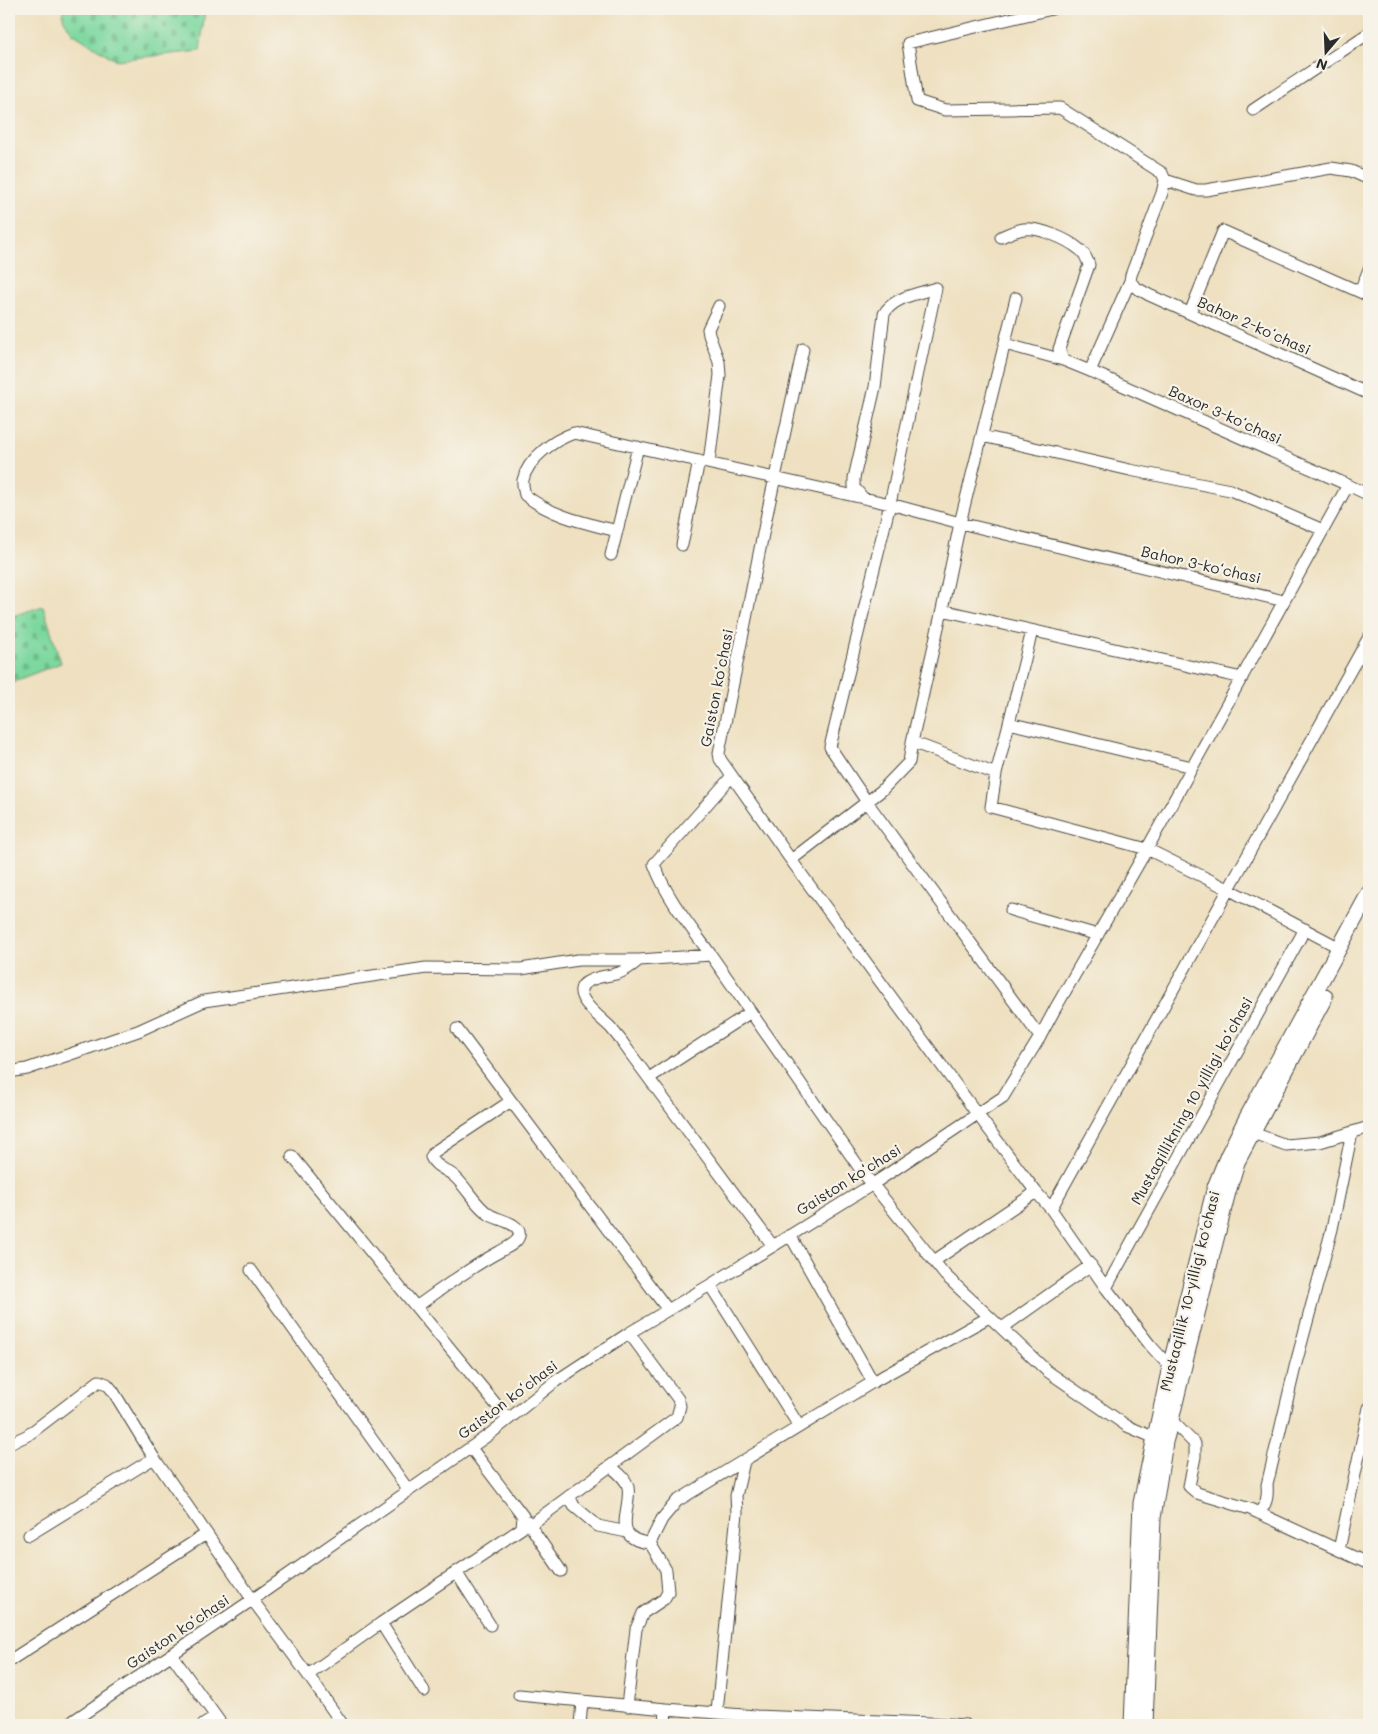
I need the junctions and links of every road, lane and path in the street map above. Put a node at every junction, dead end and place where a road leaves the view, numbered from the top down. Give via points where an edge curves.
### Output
1 (1052, 9) edge
2 (1369, 33) edge
3 (1253, 110) dead end
4 (1369, 178) edge
5 (1165, 180) junction
6 (1001, 237) dead end
7 (1369, 269) edge
8 (1130, 281) junction
9 (1365, 294) edge
10 (1016, 298) dead end
11 (719, 306) dead end
12 (1190, 313) junction
13 (1005, 344) junction
14 (803, 349) dead end
15 (1063, 360) junction
16 (1090, 371) junction
17 (1369, 394) edge
18 (982, 436) junction
19 (638, 448) junction
20 (704, 462) junction
21 (775, 478) junction
22 (1348, 485) junction
23 (1369, 495) edge
24 (863, 498) junction
25 (890, 504) junction
26 (960, 523) junction
27 (1323, 530) junction
28 (617, 532) junction
29 (682, 545) dead end
30 (612, 555) dead end
31 (1284, 601) junction
32 (942, 610) junction
33 (1032, 631) junction
34 (1369, 637) edge
35 (1242, 678) junction
36 (1010, 723) junction
37 (912, 742) junction
38 (1192, 767) junction
39 (996, 774) junction
40 (732, 776) junction
41 (867, 802) junction
42 (1147, 849) junction
43 (791, 860) junction
44 (1228, 889) junction
45 (1369, 893) edge
46 (1011, 910) dead end
47 (1369, 916) edge
48 (1305, 929) junction
49 (1098, 934) junction
50 (1340, 948) junction
51 (711, 955) junction
52 (639, 960) junction
53 (751, 1012) junction
54 (458, 1029) dead end
55 (1040, 1038) junction
56 (9, 1072) edge
57 (649, 1078) junction
58 (511, 1101) junction
59 (978, 1115) junction
60 (1369, 1128) edge
61 (1352, 1132) junction
62 (1253, 1133) junction
63 (292, 1156) dead end
64 (872, 1184) junction
65 (1036, 1192) junction
66 (1051, 1209) junction
67 (790, 1235) junction
68 (773, 1246) junction
69 (934, 1261) junction
70 (1091, 1265) junction
71 (251, 1270) dead end
72 (710, 1285) junction
73 (1106, 1288) junction
74 (416, 1307) junction
75 (668, 1310) junction
76 (989, 1317) junction
77 (1002, 1328) junction
78 (630, 1333) junction
79 (1170, 1367) junction
80 (872, 1382) junction
81 (1369, 1408) edge
82 (508, 1419) junction
83 (1171, 1420) junction
84 (799, 1426) junction
85 (1160, 1440) junction
86 (9, 1444) edge
87 (471, 1448) junction
88 (154, 1458) junction
89 (744, 1461) junction
90 (610, 1466) junction
91 (408, 1491) junction
92 (569, 1496) junction
93 (1258, 1513) junction
94 (527, 1521) junction
95 (627, 1532) junction
96 (206, 1534) junction
97 (29, 1535) dead end
98 (650, 1543) junction
99 (1339, 1550) junction
100 (1369, 1564) edge
101 (561, 1571) dead end
102 (456, 1572) junction
103 (252, 1600) junction
104 (381, 1623) junction
105 (490, 1625) dead end
106 (171, 1654) junction
107 (9, 1661) edge
108 (308, 1675) junction
109 (424, 1690) dead end
110 (519, 1695) dead end
111 (582, 1701) junction
112 (627, 1706) junction
113 (666, 1709) junction
114 (717, 1712) junction
115 (756, 1720) edge
116 (219, 1721) edge
117 (840, 1722) edge
118 (929, 1724) edge
119 (67, 1725) edge
120 (203, 1725) edge
121 (343, 1725) edge
122 (580, 1725) edge
123 (665, 1725) edge
124 (966, 1725) edge
125 (1132, 1725) edge
126 (1145, 1725) edge

1 - 5 street via 908,43 918,101 945,110 1060,108 1162,172
2 - 3 street
4 - 5 street via 1331,168 1206,190
5 - 8 street
6 - 15 street via 1022,229 1033,229 1080,249 1085,256 1089,265 1059,349
7 - 9 street
8 - 12 street, Bahor 2-koʻchasi via 1149,295
8 - 16 street
9 - 12 street via 1223,231
10 - 13 street
11 - 20 street via 708,330 720,375
12 - 17 street, Bahor 2-koʻchasi
13 - 15 street, Baxor 3-koʻchasi
13 - 18 street
14 - 21 street, Gaiston koʻchasi
15 - 16 street, Baxor 3-koʻchasi
16 - 22 street, Baxor 3-koʻchasi
18 - 26 street
18 - 27 street via 1230,490
19 - 20 street, Bahor 3-koʻchasi
19 - 28 street
19 - 28 street, Bahor 3-koʻchasi via 574,433 562,437 540,454 522,481 524,495 535,503 577,521
20 - 21 street, Bahor 3-koʻchasi
20 - 29 street
21 - 24 street, Bahor 3-koʻchasi
21 - 40 street, Gaiston koʻchasi via 719,753
22 - 23 street
22 - 27 street
24 - 25 street, Bahor 3-koʻchasi
24 - 25 street via 854,487 854,478 875,387 884,314 889,305 936,288
25 - 26 street, Bahor 3-koʻchasi
25 - 41 street via 830,747
26 - 31 street, Bahor 3-koʻchasi
26 - 32 street
27 - 31 street
28 - 30 street
31 - 35 street
32 - 33 street
32 - 37 street
33 - 35 street
33 - 36 street
34 - 44 street
35 - 38 street
36 - 38 street
36 - 39 street
37 - 39 street
37 - 41 street via 909,762
38 - 42 street
39 - 42 street via 991,807
40 - 43 street, Gaiston koʻchasi
40 - 51 street via 654,864 675,903
41 - 43 street
41 - 55 street
42 - 44 street
42 - 49 street
43 - 59 street, Gaiston koʻchasi
44 - 48 street
44 - 66 street
45 - 50 main road, Mustaqillik 10-yilligi ko'chasi
46 - 49 street
47 - 62 main road, Mustaqillik 10-yilligi ko'chasi
48 - 50 street
48 - 73 street, Mustaqillikning 10 yilligi koʻchasi
49 - 55 street
50 - 79 main road, Mustaqillik 10-yilligi ko'chasi via 1228,1155 1216,1188
51 - 52 street
51 - 53 street
52 - 56 street via 578,960 521,969 426,968 204,1001 138,1031 27,1069
52 - 57 street via 620,973 585,983 582,995
53 - 57 street
53 - 64 street
54 - 58 street
55 - 59 street via 1003,1097
57 - 68 street
58 - 74 street via 431,1157 464,1186 487,1214 516,1226 519,1236
58 - 75 street
59 - 64 street, Gaiston koʻchasi
59 - 65 street, Gaiston koʻchasi
60 - 61 street
61 - 62 street via 1320,1142 1286,1145
61 - 93 street via 1332,1229 1267,1485 1268,1494
62 - 83 main road, Mustaqillik 10-yilligi ko'chasi via 1237,1162 1228,1192
63 - 74 street
64 - 67 street, Gaiston koʻchasi
64 - 69 street
65 - 66 street, Gaiston koʻchasi
65 - 69 street
66 - 70 street, Gaiston koʻchasi
67 - 68 street, Gaiston koʻchasi
67 - 80 street
68 - 72 street, Gaiston koʻchasi
69 - 76 street
70 - 73 street, Gaiston koʻchasi
70 - 77 street
71 - 91 street
72 - 75 street, Gaiston koʻchasi
72 - 84 street
73 - 79 street, Gaiston koʻchasi
74 - 82 street
75 - 78 street, Gaiston koʻchasi
76 - 77 street
76 - 80 street
77 - 85 street via 1047,1371 1127,1426
78 - 82 street, Gaiston koʻchasi via 556,1381
78 - 90 street via 680,1406 677,1417
79 - 85 main road, Mustaqillik 10-yilligi ko'chasi
80 - 84 street
81 - 99 street
82 - 87 street, Gaiston koʻchasi
83 - 85 main road, Mustaqillik 10-yilligi ko'chasi
83 - 93 street via 1195,1444 1189,1486 1196,1493
84 - 89 street
85 - 125 main road, Mustaqillik 10-yilligi ko'chasi via 1141,1502
85 - 126 main road, Mustaqillik 10-yilligi ko'chasi via 1153,1518
86 - 88 street via 28,1434 99,1381 113,1391
87 - 91 street, Gaiston koʻchasi
87 - 94 street
88 - 96 street
88 - 97 street
89 - 98 street via 677,1500
89 - 114 street via 736,1496
90 - 92 street
90 - 95 street via 628,1488 624,1521
91 - 103 street, Gaiston koʻchasi
92 - 94 street
92 - 95 street via 574,1506 598,1526
93 - 99 street
94 - 101 street
94 - 102 street via 522,1528
95 - 98 street via 642,1542
96 - 103 street
96 - 107 street
98 - 112 street via 666,1570 668,1592 638,1621
99 - 100 street
102 - 104 street
102 - 105 street
103 - 106 street, Gaiston koʻchasi
103 - 108 street
104 - 108 street
104 - 109 street
106 - 116 street
106 - 119 street, Gaiston koʻchasi
108 - 121 street
110 - 111 street
111 - 112 street
111 - 122 street
112 - 113 street
113 - 114 street
113 - 123 street
114 - 115 street
115 - 117 street
116 - 120 street
117 - 118 street
118 - 124 street

